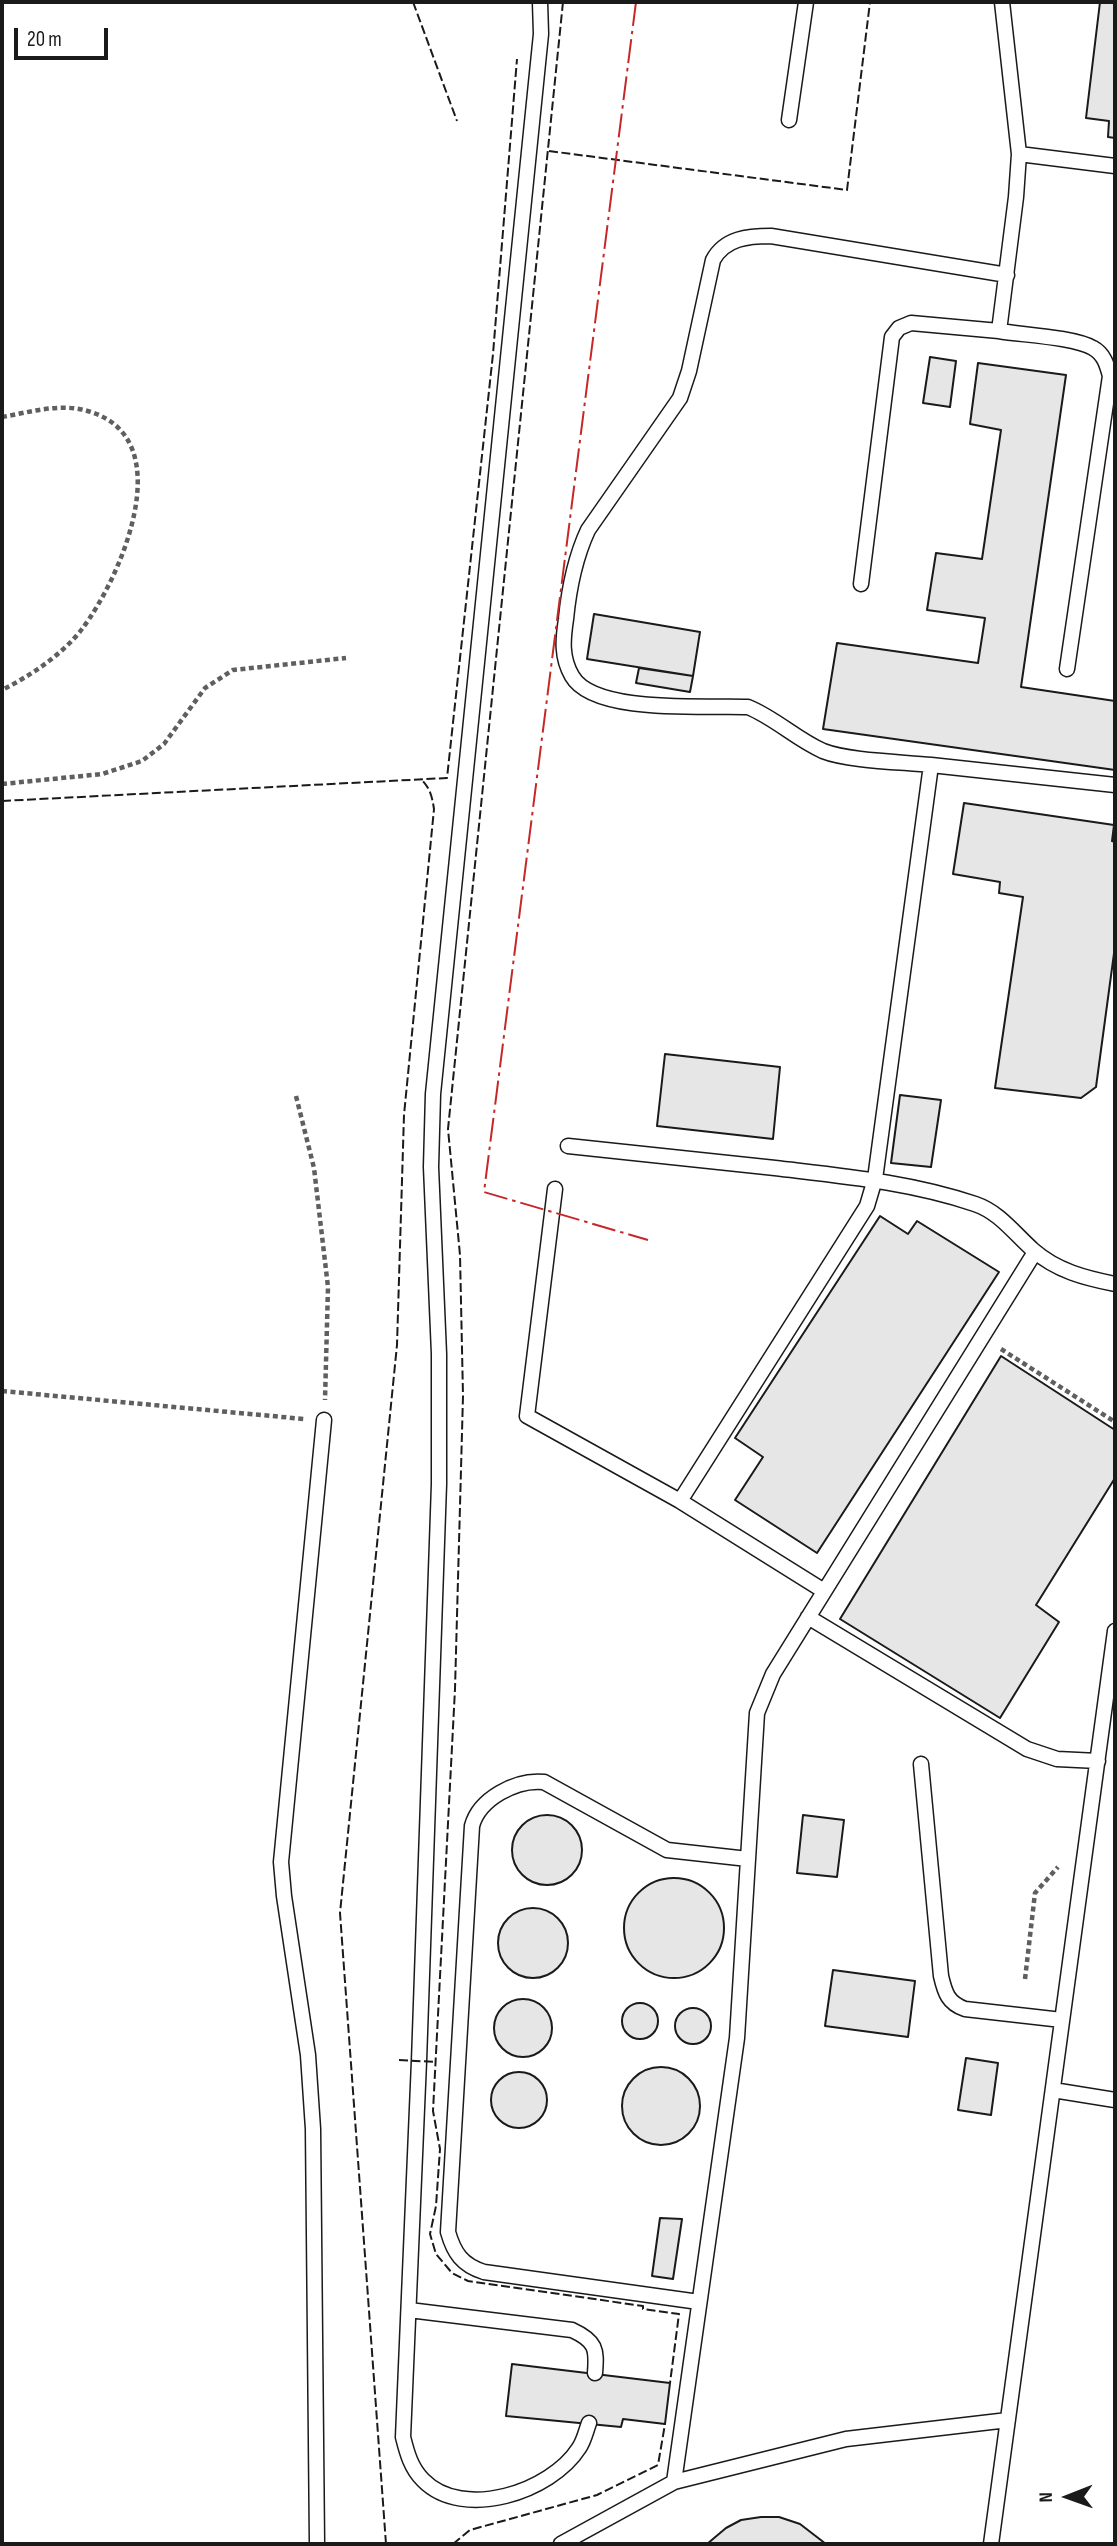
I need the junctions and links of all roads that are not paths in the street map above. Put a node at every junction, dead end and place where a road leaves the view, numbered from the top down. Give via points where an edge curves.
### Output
1 (540, 2) edge
2 (806, 2) edge
3 (1002, 2) edge
4 (789, 120) dead end
5 (1019, 154) junction
6 (1115, 166) edge
7 (1007, 275) junction
8 (999, 331) junction
9 (1115, 388) edge
10 (1107, 402) junction
11 (861, 584) dead end
12 (1066, 669) dead end
13 (931, 765) junction
14 (1115, 785) edge
15 (568, 1146) dead end
16 (875, 1179) junction
17 (555, 1189) dead end
18 (1035, 1252) junction
19 (1115, 1284) edge
20 (324, 1420) road end
21 (680, 1502) junction
22 (824, 1591) junction
23 (808, 1617) junction
24 (1115, 1631) edge
25 (1115, 1717) edge
26 (1102, 1726) junction
27 (1098, 1761) junction
28 (921, 1764) dead end
29 (748, 1859) junction
30 (1062, 2021) junction
31 (1053, 2090) junction
32 (1115, 2100) edge
33 (699, 2302) junction
34 (409, 2311) junction
35 (594, 2374) dead end
36 (1008, 2420) junction
37 (589, 2423) dead end
38 (674, 2482) junction
39 (317, 2544) edge
40 (561, 2544) edge
41 (991, 2544) edge

1 - 34 lane via 541,34 433,1094 439,1484
2 - 4 lane
3 - 5 lane
5 - 6 lane
5 - 7 lane
7 - 8 lane
7 - 13 lane via 771,236 749,236 718,250 680,398 588,530 578,551 568,598 565,660 573,679 591,692 654,706 748,707 833,755
8 - 10 lane via 1095,349 1105,359 1110,376
8 - 11 lane via 911,323 891,337
9 - 10 lane
10 - 12 lane
13 - 14 lane
13 - 16 lane
15 - 16 lane
16 - 18 lane via 978,1205 997,1215
16 - 21 lane via 867,1206
17 - 21 lane via 527,1416
18 - 19 lane via 1071,1274
18 - 22 lane
20 - 39 lane via 281,1862 308,2055 313,2129
21 - 22 lane
22 - 23 lane
23 - 27 lane via 1027,1749 1057,1759
23 - 29 lane via 773,1674 757,1713
24 - 26 lane
25 - 26 lane
26 - 27 lane
27 - 30 lane
28 - 30 lane via 941,1976 949,2000 965,2009
29 - 33 lane via 738,2027
29 - 33 lane via 667,1850 544,1782 521,1784 483,1804 472,1826 447,2232 453,2251 470,2267 484,2272
30 - 31 lane
31 - 32 lane
31 - 36 lane
33 - 38 lane
34 - 35 lane via 572,2330 593,2345 597,2355
34 - 37 lane via 403,2437 408,2458 422,2480 439,2492 459,2499 497,2497 546,2481 579,2448
36 - 38 lane via 846,2439
36 - 41 lane
38 - 40 lane

